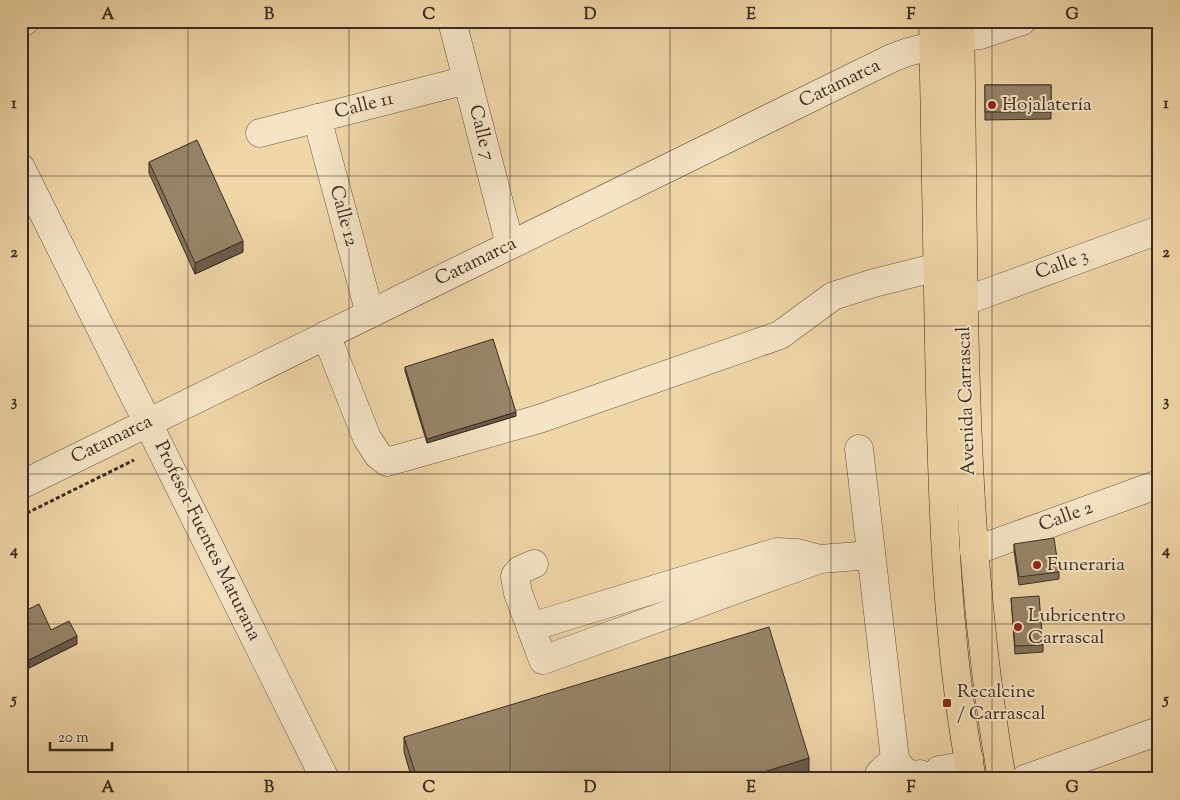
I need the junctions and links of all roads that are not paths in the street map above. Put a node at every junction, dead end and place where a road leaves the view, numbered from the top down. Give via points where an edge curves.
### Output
1 (25, 21) edge
2 (452, 21) edge
3 (1022, 21) edge
4 (21, 23) edge
5 (960, 29) edge
6 (933, 34) edge
7 (467, 80) junction
8 (317, 118) junction
9 (260, 133) dead end
10 (21, 168) edge
11 (1159, 230) edge
12 (510, 245) junction
13 (938, 267) junction
14 (965, 301) junction
15 (370, 314) junction
16 (326, 335) junction
17 (148, 422) junction
18 (859, 449) dead end
19 (1159, 484) edge
20 (21, 485) edge
21 (974, 551) junction
22 (871, 555) junction
23 (534, 564) dead end
24 (1159, 731) edge
25 (895, 759) junction
26 (970, 769) edge
27 (325, 779) edge
28 (877, 779) edge
29 (1002, 779) edge
30 (1025, 779) edge

1 - 4 street
2 - 7 street, Calle 7
3 - 5 street via 980,35
5 - 14 main road, Avenida Carrascal
6 - 12 street, Catamarca via 908,52
6 - 13 main road, Avenida Carrascal
7 - 8 street, Calle 11
7 - 12 street, Calle 7
8 - 9 street, Calle 11
8 - 15 street, Calle 12
10 - 17 street, Profesor Fuentes Maturana
11 - 14 street, Calle 3
12 - 15 street, Catamarca
13 - 16 street via 833,296 780,335 539,418 387,462 367,438
13 - 26 main road, Avenida Carrascal via 945,558 959,701
14 - 21 main road, Avenida Carrascal
15 - 16 street, Catamarca
16 - 17 street, Catamarca
17 - 20 street, Catamarca
17 - 27 street, Profesor Fuentes Maturana
18 - 22 street
19 - 21 street, Calle 2
21 - 29 main road, Avenida Carrascal via 986,674
22 - 23 street via 820,559 543,660 518,593 515,576
22 - 25 street
24 - 30 street
25 - 26 street via 900,767 913,775 958,767
25 - 28 street via 882,769

